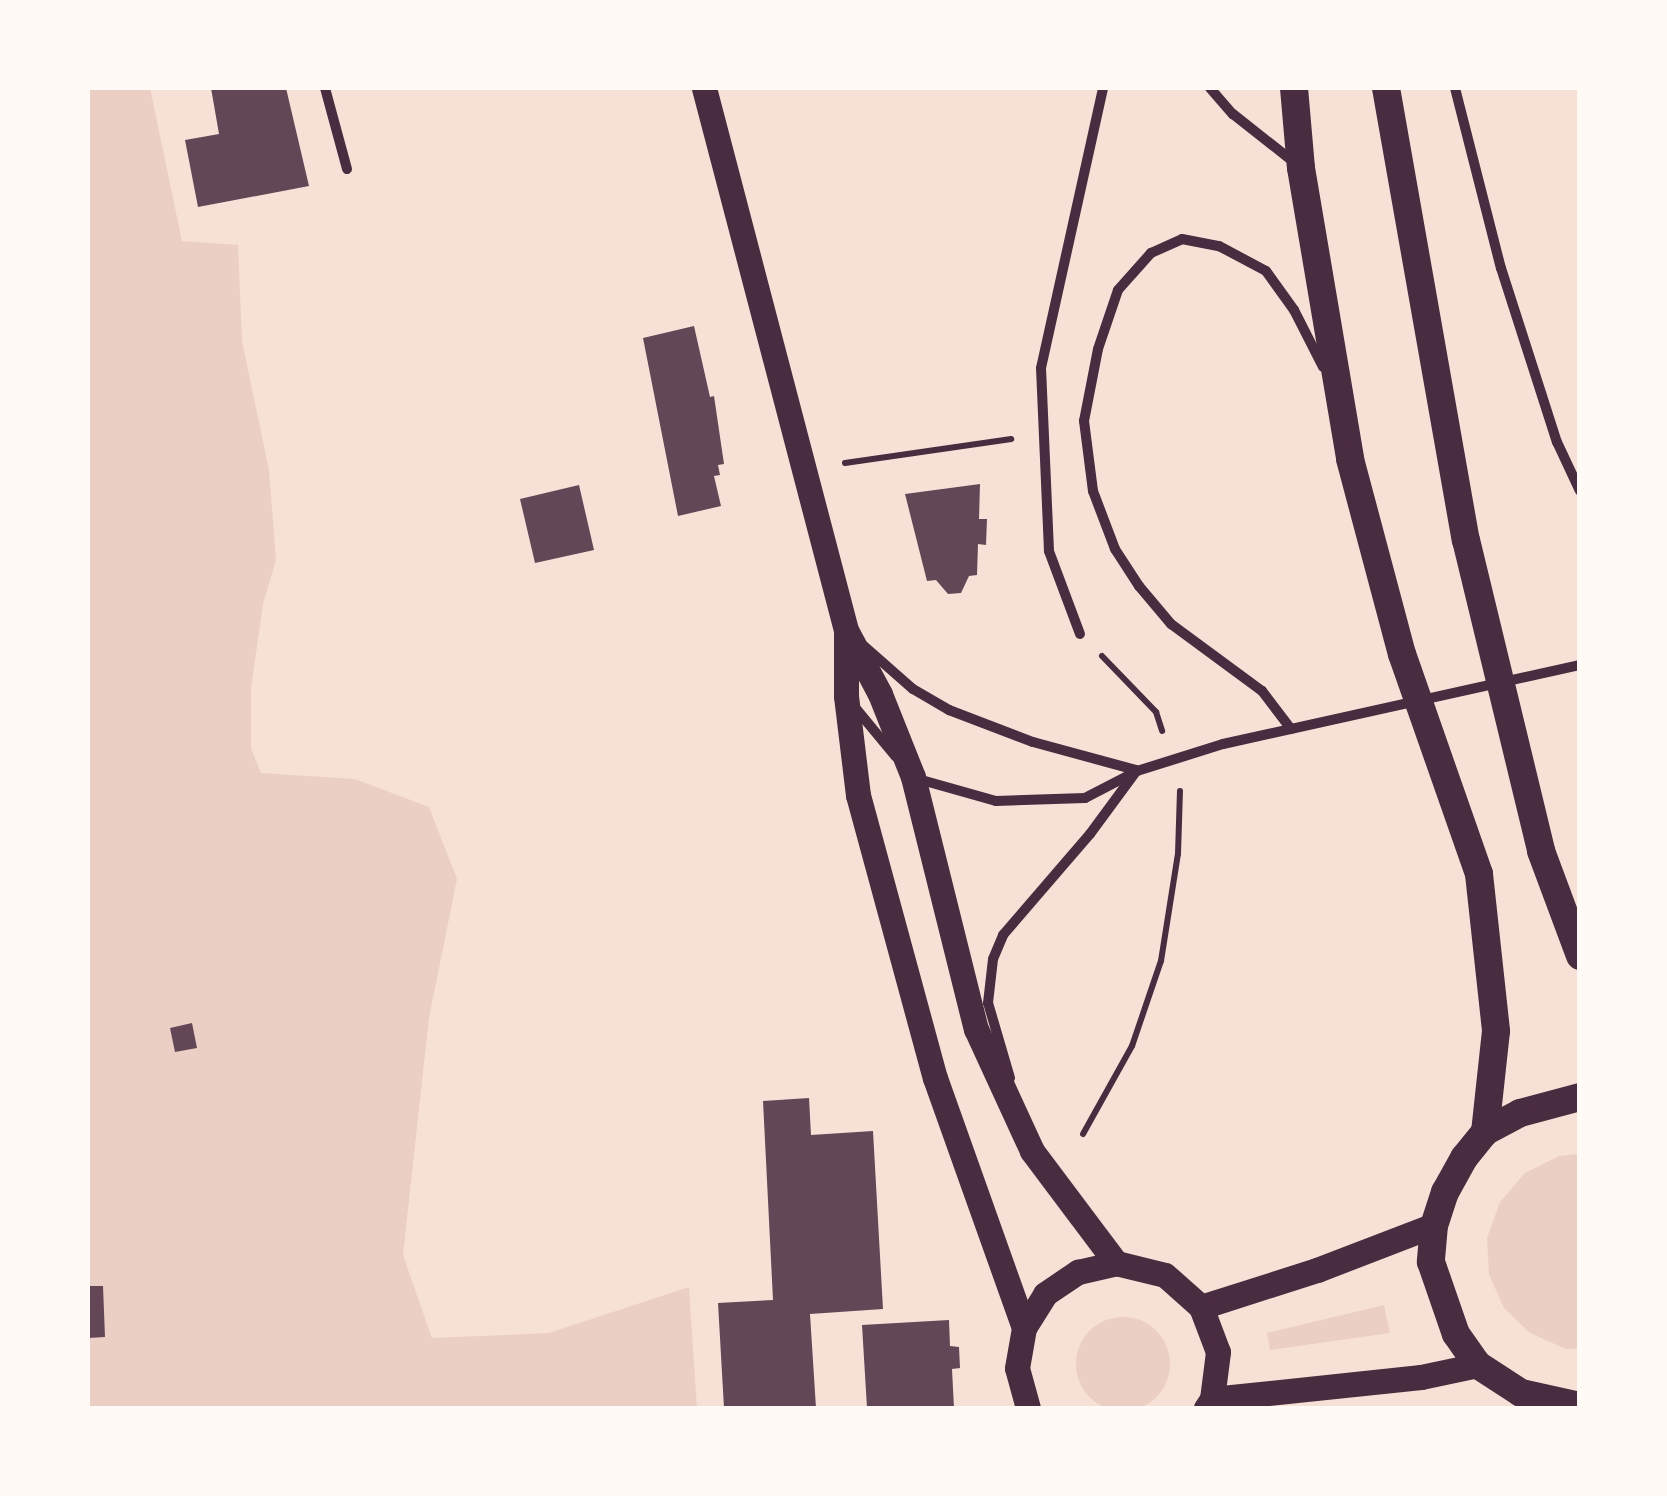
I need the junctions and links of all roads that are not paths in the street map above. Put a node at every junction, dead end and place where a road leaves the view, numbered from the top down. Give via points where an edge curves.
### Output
1 (325, 88) edge
2 (704, 88) edge
3 (1103, 88) edge
4 (1210, 88) edge
5 (1294, 88) edge
6 (1386, 88) edge
7 (1456, 88) edge
8 (1301, 168) junction
9 (347, 169) dead end
10 (1350, 459) junction
11 (1580, 491) edge
12 (846, 630) junction
13 (1080, 634) road end
14 (1580, 666) edge
15 (846, 696) junction
16 (1291, 730) junction
17 (1136, 771) junction
18 (913, 778) junction
19 (1580, 956) edge
20 (1580, 1096) edge
21 (1486, 1132) junction
22 (1032, 1151) junction
23 (1434, 1224) junction
24 (1116, 1264) junction
25 (1200, 1307) junction
26 (1024, 1328) junction
27 (1478, 1366) junction
28 (1209, 1404) edge
29 (1580, 1406) edge
30 (1028, 1408) edge

1 - 9 street
2 - 12 main road
3 - 13 street via 1040,368 1049,551
4 - 8 street
5 - 8 highway
6 - 19 highway via 1466,540 1542,851
7 - 11 street via 1501,268 1557,442
8 - 10 highway
10 - 16 street via 1322,364 1266,271 1219,246 1182,240 1151,253 1118,290 1084,421 1093,491 1140,586 1171,624 1262,691
10 - 21 highway via 1402,654 1479,874 1496,1031
12 - 15 main road
12 - 17 street via 912,690 949,710
12 - 18 main road
14 - 16 street
15 - 18 street
15 - 26 main road via 858,795 935,1078
16 - 17 street
17 - 18 street via 1084,798 1025,803 955,793
17 - 22 street via 1003,934 993,959 988,1002
18 - 22 main road via 976,1029
20 - 21 highway via 1520,1112
21 - 23 highway via 1464,1158
22 - 24 main road
23 - 25 main road
23 - 27 highway via 1432,1262 1440,1294
24 - 25 main road via 1164,1275
24 - 26 main road via 1078,1272 1045,1294
25 - 28 main road via 1218,1352
26 - 30 main road via 1017,1368
27 - 28 main road
27 - 29 highway via 1520,1393

